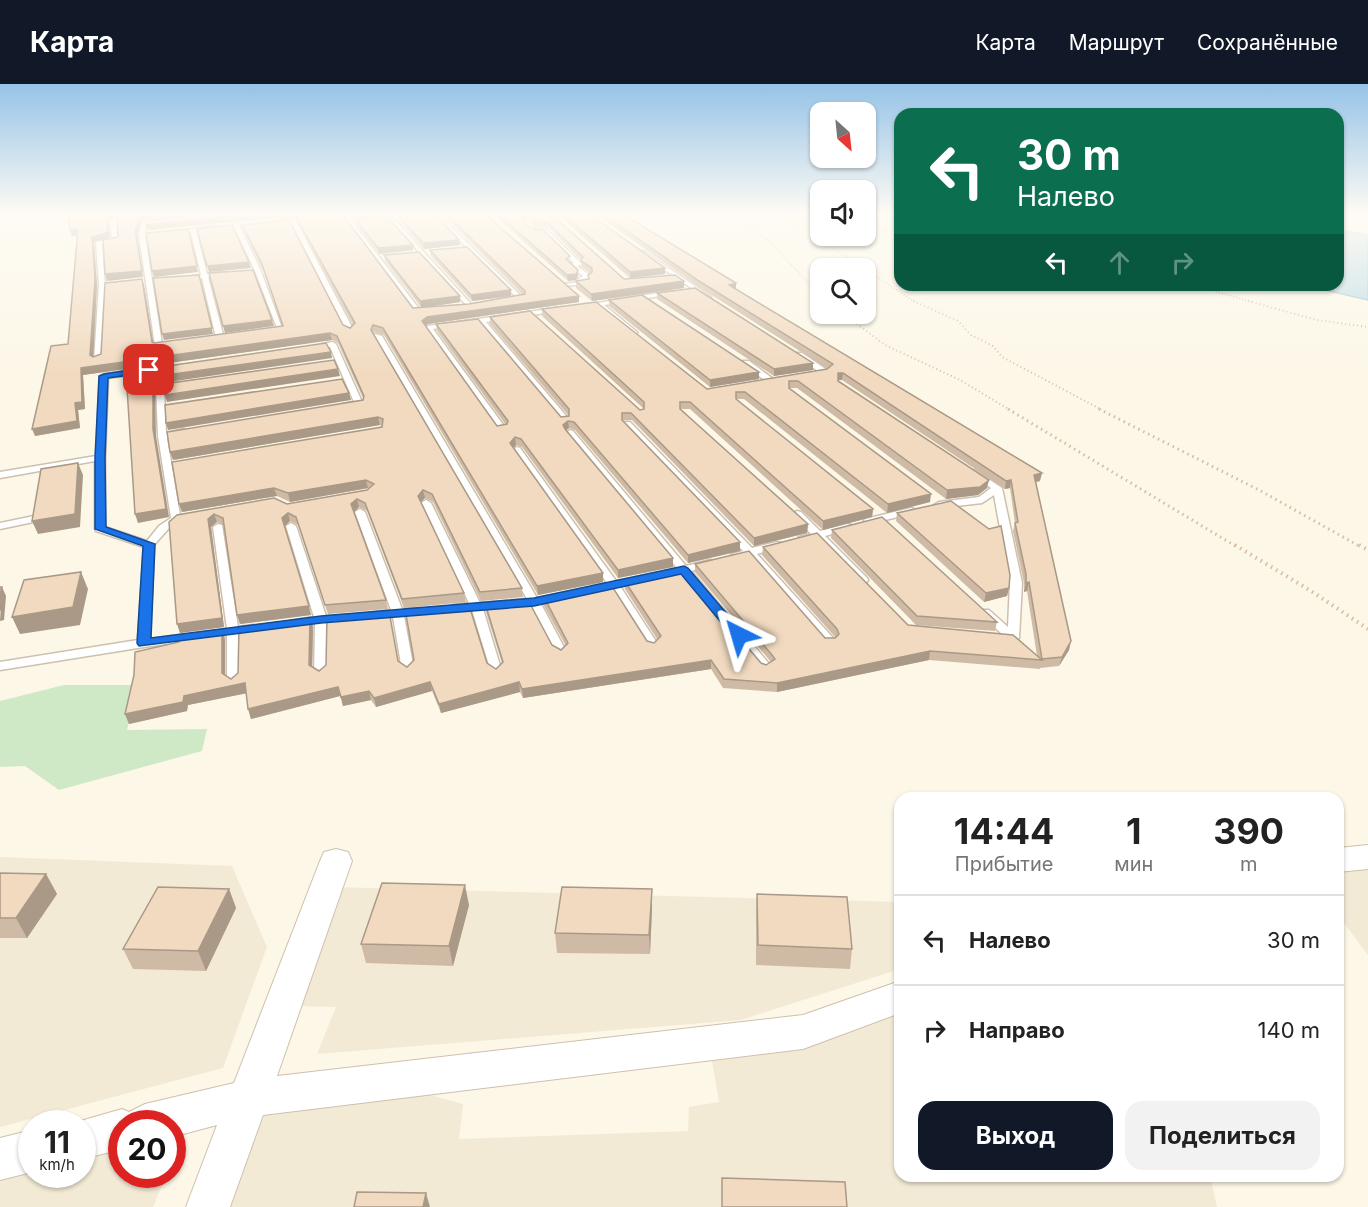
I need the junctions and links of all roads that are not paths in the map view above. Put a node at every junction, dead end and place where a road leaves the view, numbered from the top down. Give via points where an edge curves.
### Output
1 (103, 267) edge
2 (146, 267) edge
3 (202, 267) edge
4 (256, 267) edge
5 (317, 267) edge
6 (385, 267) edge
7 (437, 267) edge
8 (489, 267) edge
9 (574, 267) edge
10 (663, 267) edge
11 (258, 271) junction
12 (248, 272) edge
13 (237, 273) edge
14 (204, 276) junction
15 (556, 277) edge
16 (677, 277) junction
17 (182, 278) edge
18 (668, 278) edge
19 (160, 280) edge
20 (148, 281) junction
21 (138, 282) edge
22 (565, 285) junction
23 (696, 290) junction
24 (686, 291) edge
25 (573, 292) edge
26 (676, 292) edge
27 (644, 297) junction
28 (581, 298) edge
29 (511, 300) edge
30 (716, 302) edge
31 (654, 303) edge
32 (481, 304) edge
33 (599, 304) junction
34 (589, 305) junction
35 (470, 306) junction
36 (460, 307) edge
37 (578, 307) edge
38 (566, 309) edge
39 (439, 310) edge
40 (533, 314) junction
41 (482, 321) junction
42 (541, 321) edge
43 (350, 331) edge
44 (261, 333) edge
45 (378, 336) edge
46 (230, 337) edge
47 (220, 338) junction
48 (210, 340) edge
49 (644, 340) edge
50 (179, 344) edge
51 (309, 348) edge
52 (796, 353) edge
53 (98, 360) edge
54 (339, 362) junction
55 (743, 362) edge
56 (328, 363) edge
57 (149, 370) edge
58 (815, 374) edge
59 (783, 379) edge
60 (347, 380) junction
61 (772, 381) junction
62 (194, 382) edge
63 (336, 382) edge
64 (761, 383) edge
65 (173, 406) edge
66 (161, 408) junction
67 (335, 408) edge
68 (565, 420) edge
69 (627, 424) edge
70 (197, 430) edge
71 (503, 430) edge
72 (570, 433) edge
73 (162, 436) junction
74 (516, 450) edge
75 (100, 458) junction
76 (178, 465) edge
77 (167, 466) junction
78 (968, 468) edge
79 (0, 475) edge
80 (997, 488) junction
81 (426, 503) dead end
82 (786, 504) edge
83 (360, 512) dead end
84 (187, 517) edge
85 (34, 519) edge
86 (176, 519) junction
87 (0, 526) edge
88 (218, 526) dead end
89 (291, 526) dead end
90 (819, 534) junction
91 (149, 544) junction
92 (750, 552) junction
93 (684, 570) junction
94 (614, 585) junction
95 (873, 590) edge
96 (534, 602) junction
97 (476, 606) junction
98 (978, 606) edge
99 (399, 613) junction
100 (321, 620) junction
101 (288, 624) edge
102 (266, 627) edge
103 (233, 632) junction
104 (991, 636) edge
105 (1013, 638) junction
106 (830, 642) edge
107 (144, 643) junction
108 (653, 646) edge
109 (561, 653) edge
110 (0, 666) edge
111 (766, 668) edge
112 (408, 670) edge
113 (496, 672) edge
114 (320, 674) edge
115 (233, 682) edge
116 (1368, 856) edge
117 (1344, 859) edge
118 (336, 861) dead end
119 (894, 999) edge
120 (249, 1098) junction
121 (186, 1114) edge
122 (18, 1154) edge
123 (0, 1159) edge
124 (208, 1207) edge

1 - 53 lane via 106,285
2 - 20 lane
3 - 14 lane
4 - 11 lane
5 - 43 lane
6 - 39 lane via 418,312
7 - 35 lane
8 - 29 lane via 521,299
9 - 22 lane via 588,276 581,279 585,282
10 - 16 lane
11 - 12 lane
11 - 44 lane via 281,330
13 - 14 lane
14 - 17 lane
14 - 47 lane
15 - 22 lane
16 - 18 lane
16 - 23 lane
19 - 20 lane
20 - 21 lane
20 - 50 lane via 159,346
22 - 25 lane
23 - 24 lane
23 - 30 lane
26 - 27 lane
27 - 31 lane
27 - 33 lane
28 - 34 lane
32 - 35 lane
33 - 34 lane
33 - 49 lane
34 - 37 lane
35 - 36 lane
38 - 40 lane
40 - 41 lane
40 - 42 lane
41 - 68 lane
41 - 71 lane via 428,328
45 - 96 lane
46 - 47 lane
47 - 48 lane
51 - 54 lane via 332,344
52 - 58 lane via 826,372
54 - 56 lane
54 - 60 lane
55 - 61 lane
57 - 75 lane via 104,376
59 - 61 lane
60 - 63 lane
60 - 67 lane via 359,404
61 - 64 lane
62 - 66 lane via 160,387
65 - 66 lane
66 - 73 lane
69 - 92 lane
70 - 73 lane
72 - 93 lane
73 - 77 lane
74 - 94 lane
75 - 79 lane
75 - 91 lane via 100,529
76 - 77 lane
77 - 86 lane
78 - 80 lane
80 - 90 lane via 982,500 938,500
80 - 105 lane via 1016,583
81 - 97 lane
82 - 90 lane
83 - 99 lane
84 - 86 lane
85 - 87 lane
86 - 91 lane
88 - 103 lane
89 - 100 lane
90 - 92 lane
90 - 95 lane
91 - 107 lane
92 - 93 lane
92 - 106 lane
93 - 94 lane
93 - 111 lane
94 - 96 lane
94 - 108 lane
96 - 97 lane
96 - 109 lane
97 - 99 lane
97 - 113 lane
98 - 105 lane
99 - 100 lane
99 - 112 lane
100 - 101 lane
100 - 114 lane
102 - 103 lane
103 - 107 lane
103 - 115 lane
104 - 105 lane
107 - 110 lane
116 - 117 street
118 - 120 street
119 - 120 street via 803,1032
120 - 121 street
120 - 124 street
122 - 123 street

